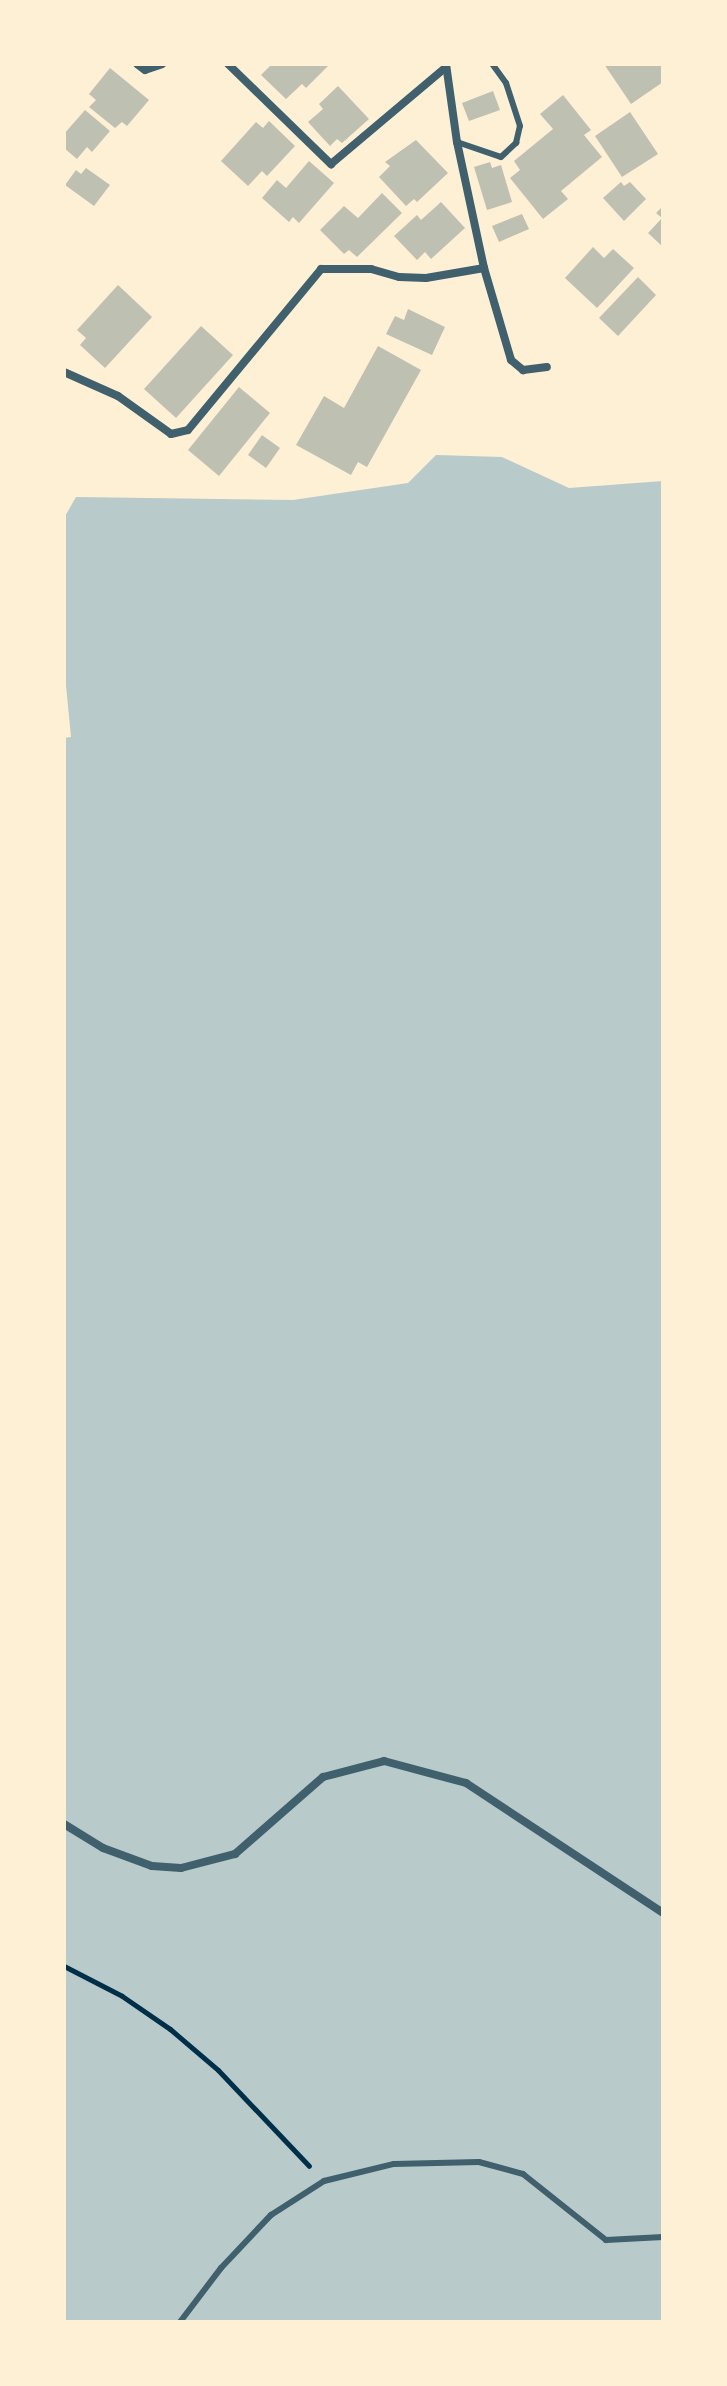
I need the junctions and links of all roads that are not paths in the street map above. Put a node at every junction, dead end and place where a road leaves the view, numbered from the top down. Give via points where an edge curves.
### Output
1 (137, 64) edge
2 (162, 64) edge
3 (228, 64) edge
4 (492, 64) edge
5 (446, 66) edge
6 (457, 142) junction
7 (484, 268) junction
8 (547, 367) dead end
9 (64, 372) edge
10 (64, 1824) edge
11 (663, 1913) edge
12 (663, 2237) edge
13 (180, 2322) edge

1 - 2 street via 145,70
3 - 5 street via 331,164
4 - 6 lane via 506,83 520,126 516,143 501,157
5 - 6 street
6 - 7 street
7 - 8 street via 511,360 523,370
7 - 9 street via 426,278 371,269 321,269 188,430 171,434 118,396
10 - 11 street via 103,1848 152,1866 181,1868 235,1854 323,1777 384,1761 466,1783
12 - 13 lane via 606,2240 523,2174 479,2162 394,2164 324,2181 271,2215

